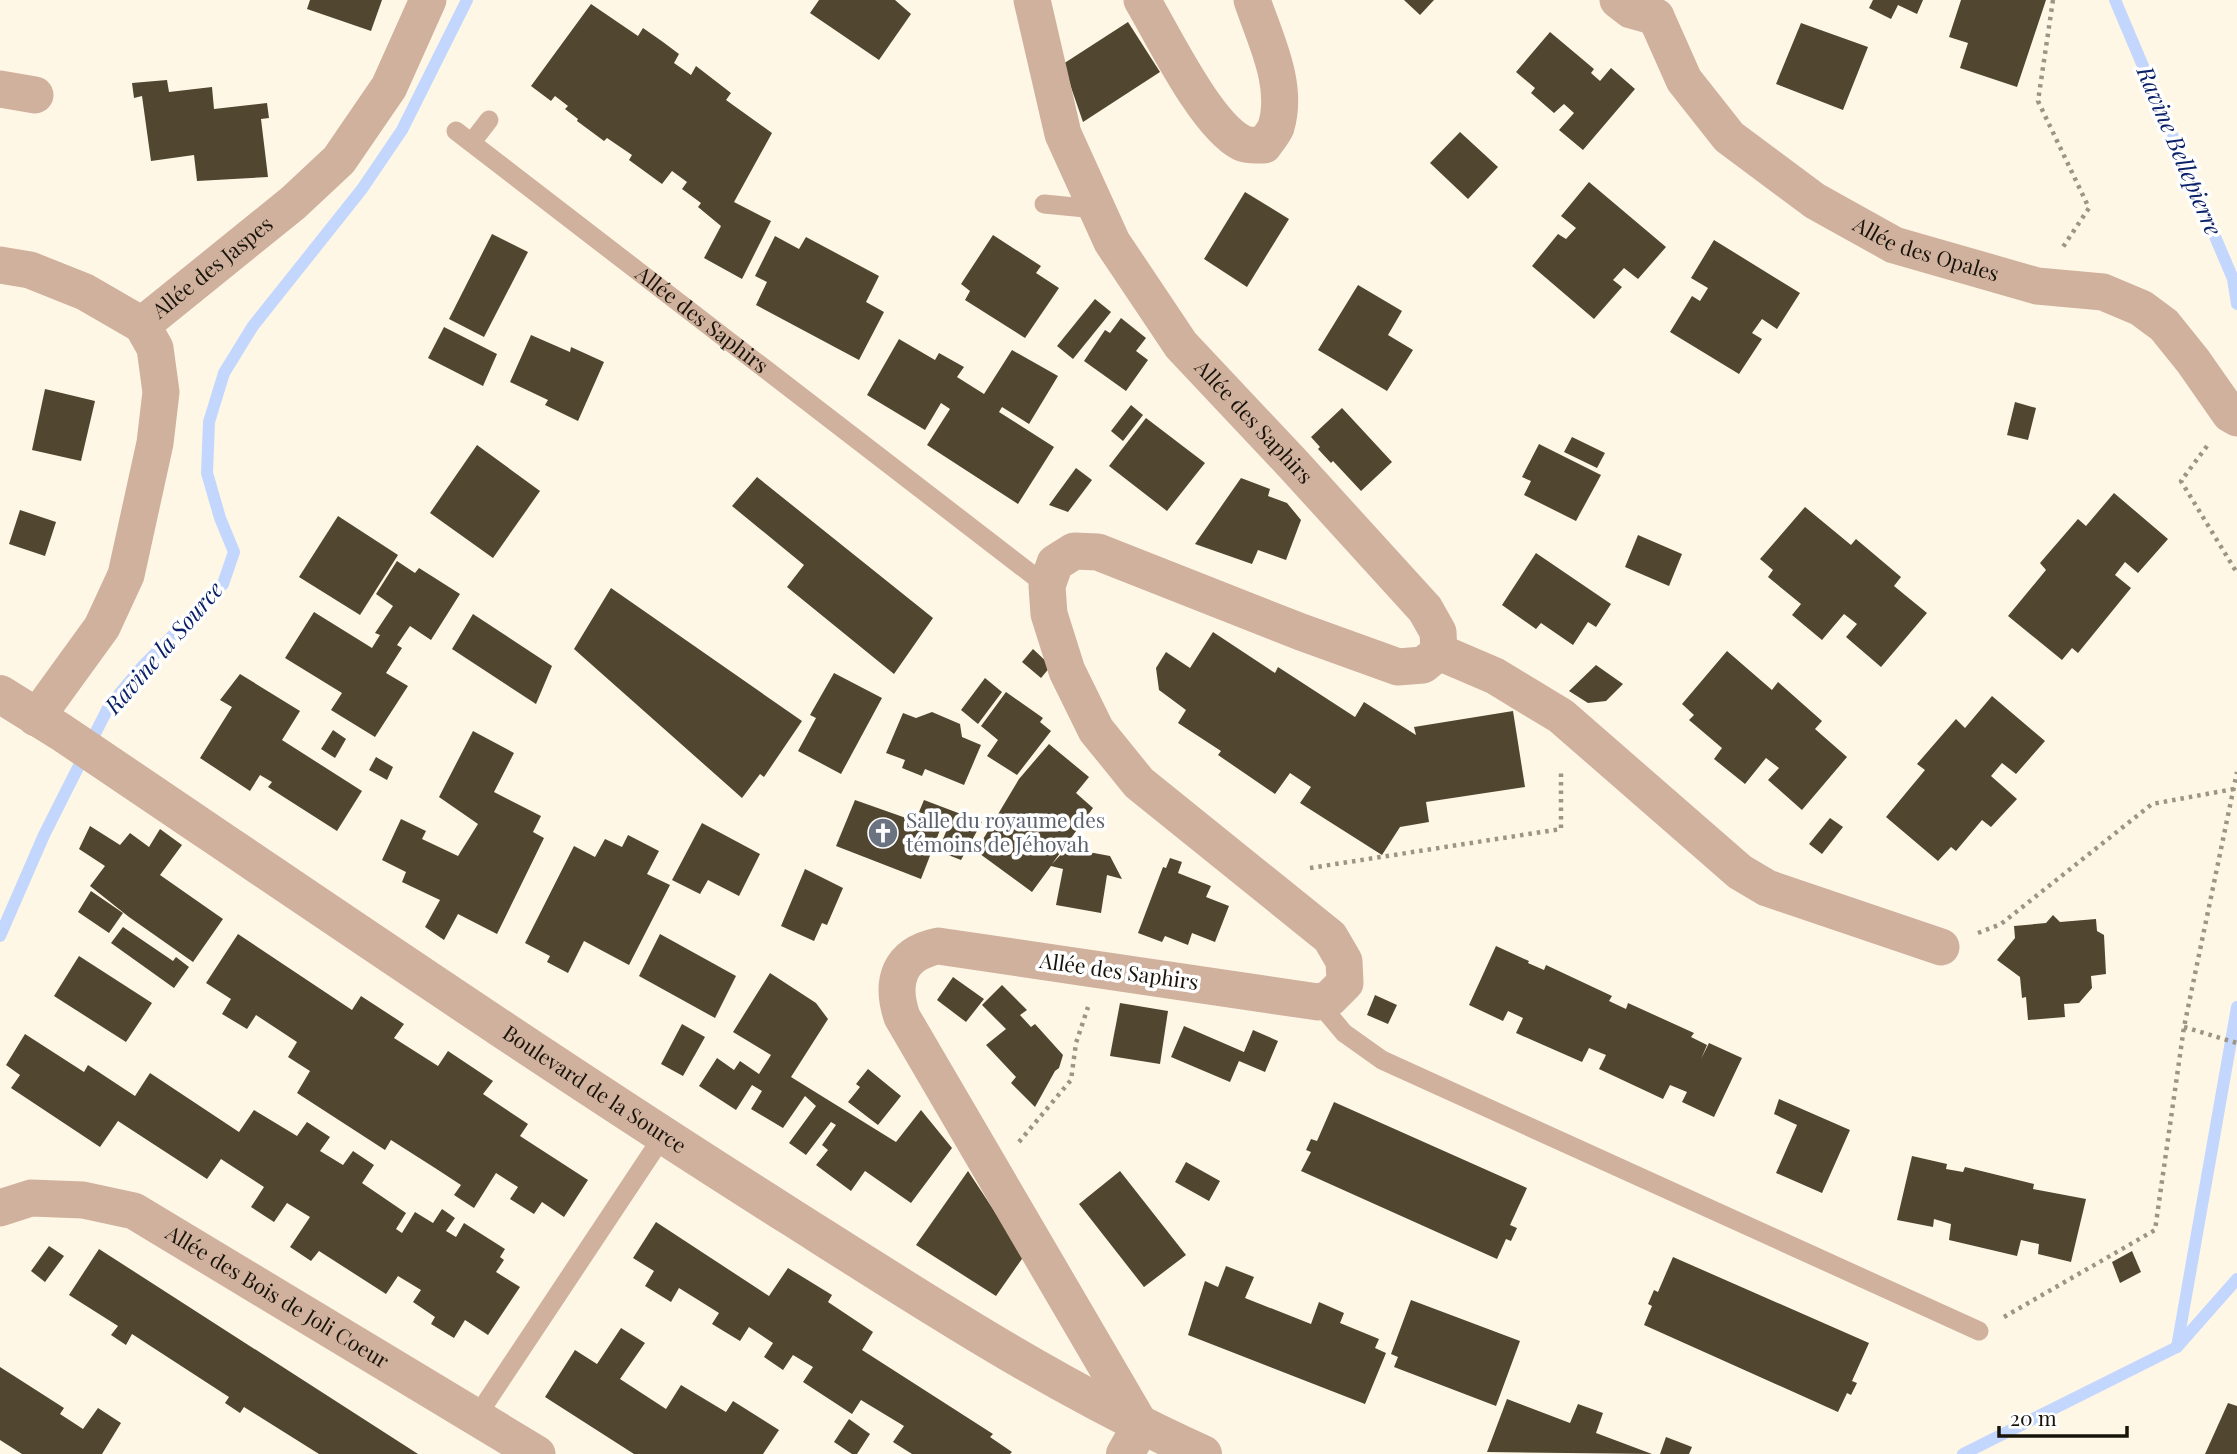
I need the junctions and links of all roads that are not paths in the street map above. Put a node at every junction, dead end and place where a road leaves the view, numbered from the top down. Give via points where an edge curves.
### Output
1 (428, 0) edge
2 (1032, 0) edge
3 (1142, 0) edge
4 (1252, 0) edge
5 (1618, 0) edge
6 (1664, 8) edge
7 (489, 120) dead end
8 (1044, 204) dead end
9 (1096, 208) junction
10 (0, 265) edge
11 (142, 325) junction
12 (2234, 416) edge
13 (1047, 586) junction
14 (1439, 652) junction
15 (0, 694) edge
16 (48, 725) junction
17 (1941, 947) road end
18 (1318, 1002) junction
19 (663, 1136) junction
20 (0, 1208) edge
21 (1979, 1331) road end
22 (477, 1416) junction
23 (1133, 1440) edge
24 (537, 1454) edge
25 (1203, 1454) edge

1 - 11 street, Allée des Jaspes via 389,87 339,160
2 - 9 street, Allée des Saphirs via 1063,134
3 - 4 street via 1206,109 1244,144 1264,145 1275,130 1280,107 1276,68
5 - 6 street via 1631,10
6 - 12 street, Allée des Opales via 1684,80 1729,137 1815,201 1894,244 2037,286 2103,292 2141,308 2164,326
7 - 13 lane, Allée des Saphirs via 464,136
8 - 9 lane
9 - 14 street, Allée des Saphirs via 1112,242 1181,345 1425,609 1438,632
10 - 11 street via 30,270 85,292
11 - 16 street, Allée des Jaspes via 155,348 161,392 155,443 126,575
13 - 14 street via 1055,563 1074,551 1098,552 1398,667 1423,665
13 - 18 street via 1049,614 1067,671 1096,730 1139,783 1330,937 1344,961 1345,983 1329,999
14 - 17 street via 1495,676 1561,716 1758,883
15 - 16 street, Boulevard de la Source
16 - 19 street, Boulevard de la Source
18 - 21 lane via 1345,1033 1382,1060
18 - 23 street, Allée des Saphirs via 938,946 919,950 904,963 898,982 902,1017 993,1173
19 - 22 lane
19 - 23 street, Boulevard de la Source via 981,1337
20 - 22 street, Allée des Bois de Joli Coeur via 31,1198 83,1200 134,1211
22 - 24 street, Allée des Bois de Joli Coeur
23 - 25 street, Boulevard de la Source

